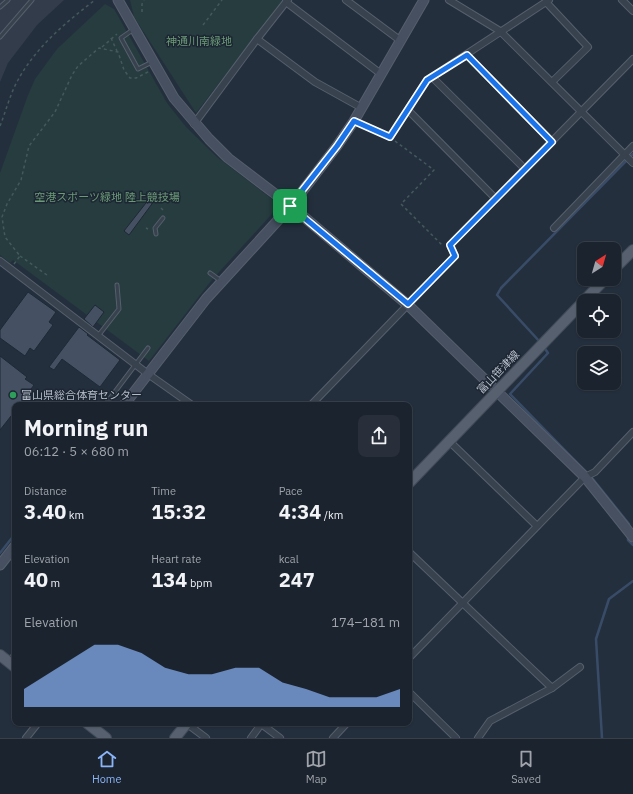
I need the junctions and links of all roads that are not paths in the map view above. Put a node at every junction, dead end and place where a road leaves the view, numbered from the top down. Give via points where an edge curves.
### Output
1 (8, 0) edge
2 (32, 0) edge
3 (118, 0) edge
4 (346, 0) edge
5 (424, 0) edge
6 (449, 0) edge
7 (622, 0) edge
8 (287, 1) edge
9 (547, 1) edge
10 (0, 6) edge
11 (633, 11) edge
12 (134, 29) junction
13 (500, 31) junction
14 (0, 37) edge
15 (257, 38) junction
16 (401, 41) junction
17 (467, 55) junction
18 (633, 59) edge
19 (154, 65) junction
20 (381, 74) junction
21 (432, 77) junction
22 (552, 82) junction
23 (362, 108) junction
24 (408, 110) junction
25 (582, 111) junction
26 (194, 124) junction
27 (390, 137) road end
28 (552, 142) junction
29 (633, 146) edge
30 (624, 154) junction
31 (633, 163) edge
32 (525, 169) junction
33 (496, 199) junction
34 (290, 206) junction
35 (163, 218) dead end
36 (554, 228) dead end
37 (156, 234) dead end
38 (633, 250) edge
39 (0, 260) edge
40 (621, 262) edge
41 (210, 273) dead end
42 (221, 281) junction
43 (117, 285) dead end
44 (598, 286) edge
45 (408, 304) junction
46 (98, 336) junction
47 (148, 348) dead end
48 (135, 364) junction
49 (148, 374) junction
50 (496, 391) junction
51 (107, 402) edge
52 (126, 402) edge
53 (188, 402) edge
54 (315, 402) edge
55 (633, 432) edge
56 (449, 441) junction
57 (585, 477) junction
58 (412, 480) edge
59 (537, 526) junction
60 (633, 537) edge
61 (12, 550) edge
62 (412, 555) edge
63 (0, 565) edge
64 (463, 603) junction
65 (0, 655) edge
66 (412, 655) edge
67 (12, 661) edge
68 (580, 667) dead end
69 (552, 688) junction
70 (412, 695) edge
71 (36, 726) edge
72 (91, 726) edge
73 (185, 726) edge
74 (191, 726) edge
75 (259, 726) edge
76 (265, 726) edge
77 (344, 726) edge
78 (26, 738) edge
79 (106, 738) edge
80 (175, 738) edge
81 (206, 738) edge
82 (251, 738) edge
83 (280, 738) edge
84 (333, 738) edge
85 (456, 738) edge
86 (478, 738) edge

1 - 10 lane
2 - 14 lane
3 - 12 street
4 - 16 street
5 - 16 street
6 - 13 street
7 - 11 street
8 - 15 street
8 - 20 street
9 - 13 street
9 - 22 street via 588,47
12 - 19 street
12 - 19 lane via 121,38 138,69
13 - 17 street
13 - 22 street
15 - 23 street via 315,82
15 - 26 street
16 - 20 street
17 - 21 street
17 - 28 street
18 - 25 street
19 - 26 street
20 - 23 street
21 - 24 street via 427,80
21 - 32 street
22 - 25 street
23 - 34 street via 337,146
24 - 27 street
24 - 33 street
25 - 28 street
25 - 30 street
26 - 34 street via 228,158
28 - 32 street
29 - 30 street
30 - 31 street
30 - 36 street
32 - 33 street
33 - 45 street via 450,245 455,256
34 - 42 street
34 - 45 street
35 - 37 lane via 155,228
38 - 40 main road
39 - 46 street via 25,282
41 - 42 lane
42 - 49 street
43 - 46 lane via 119,309
44 - 50 main road, 富山笹津線
45 - 50 street
45 - 54 street
46 - 48 street
47 - 48 lane
48 - 49 street
48 - 51 lane
49 - 52 street
49 - 53 street
50 - 56 main road, 富山笹津線
50 - 57 street
55 - 57 street via 595,472
56 - 58 main road, 富山笹津線
56 - 59 street
57 - 59 street
57 - 60 street
59 - 64 street
61 - 63 street
62 - 64 street
64 - 66 street
64 - 69 street
65 - 67 main road
68 - 69 street
69 - 86 street via 490,721
70 - 85 street
71 - 78 street
72 - 79 main road
73 - 80 main road
74 - 81 street
75 - 82 street
76 - 83 street
77 - 84 street

